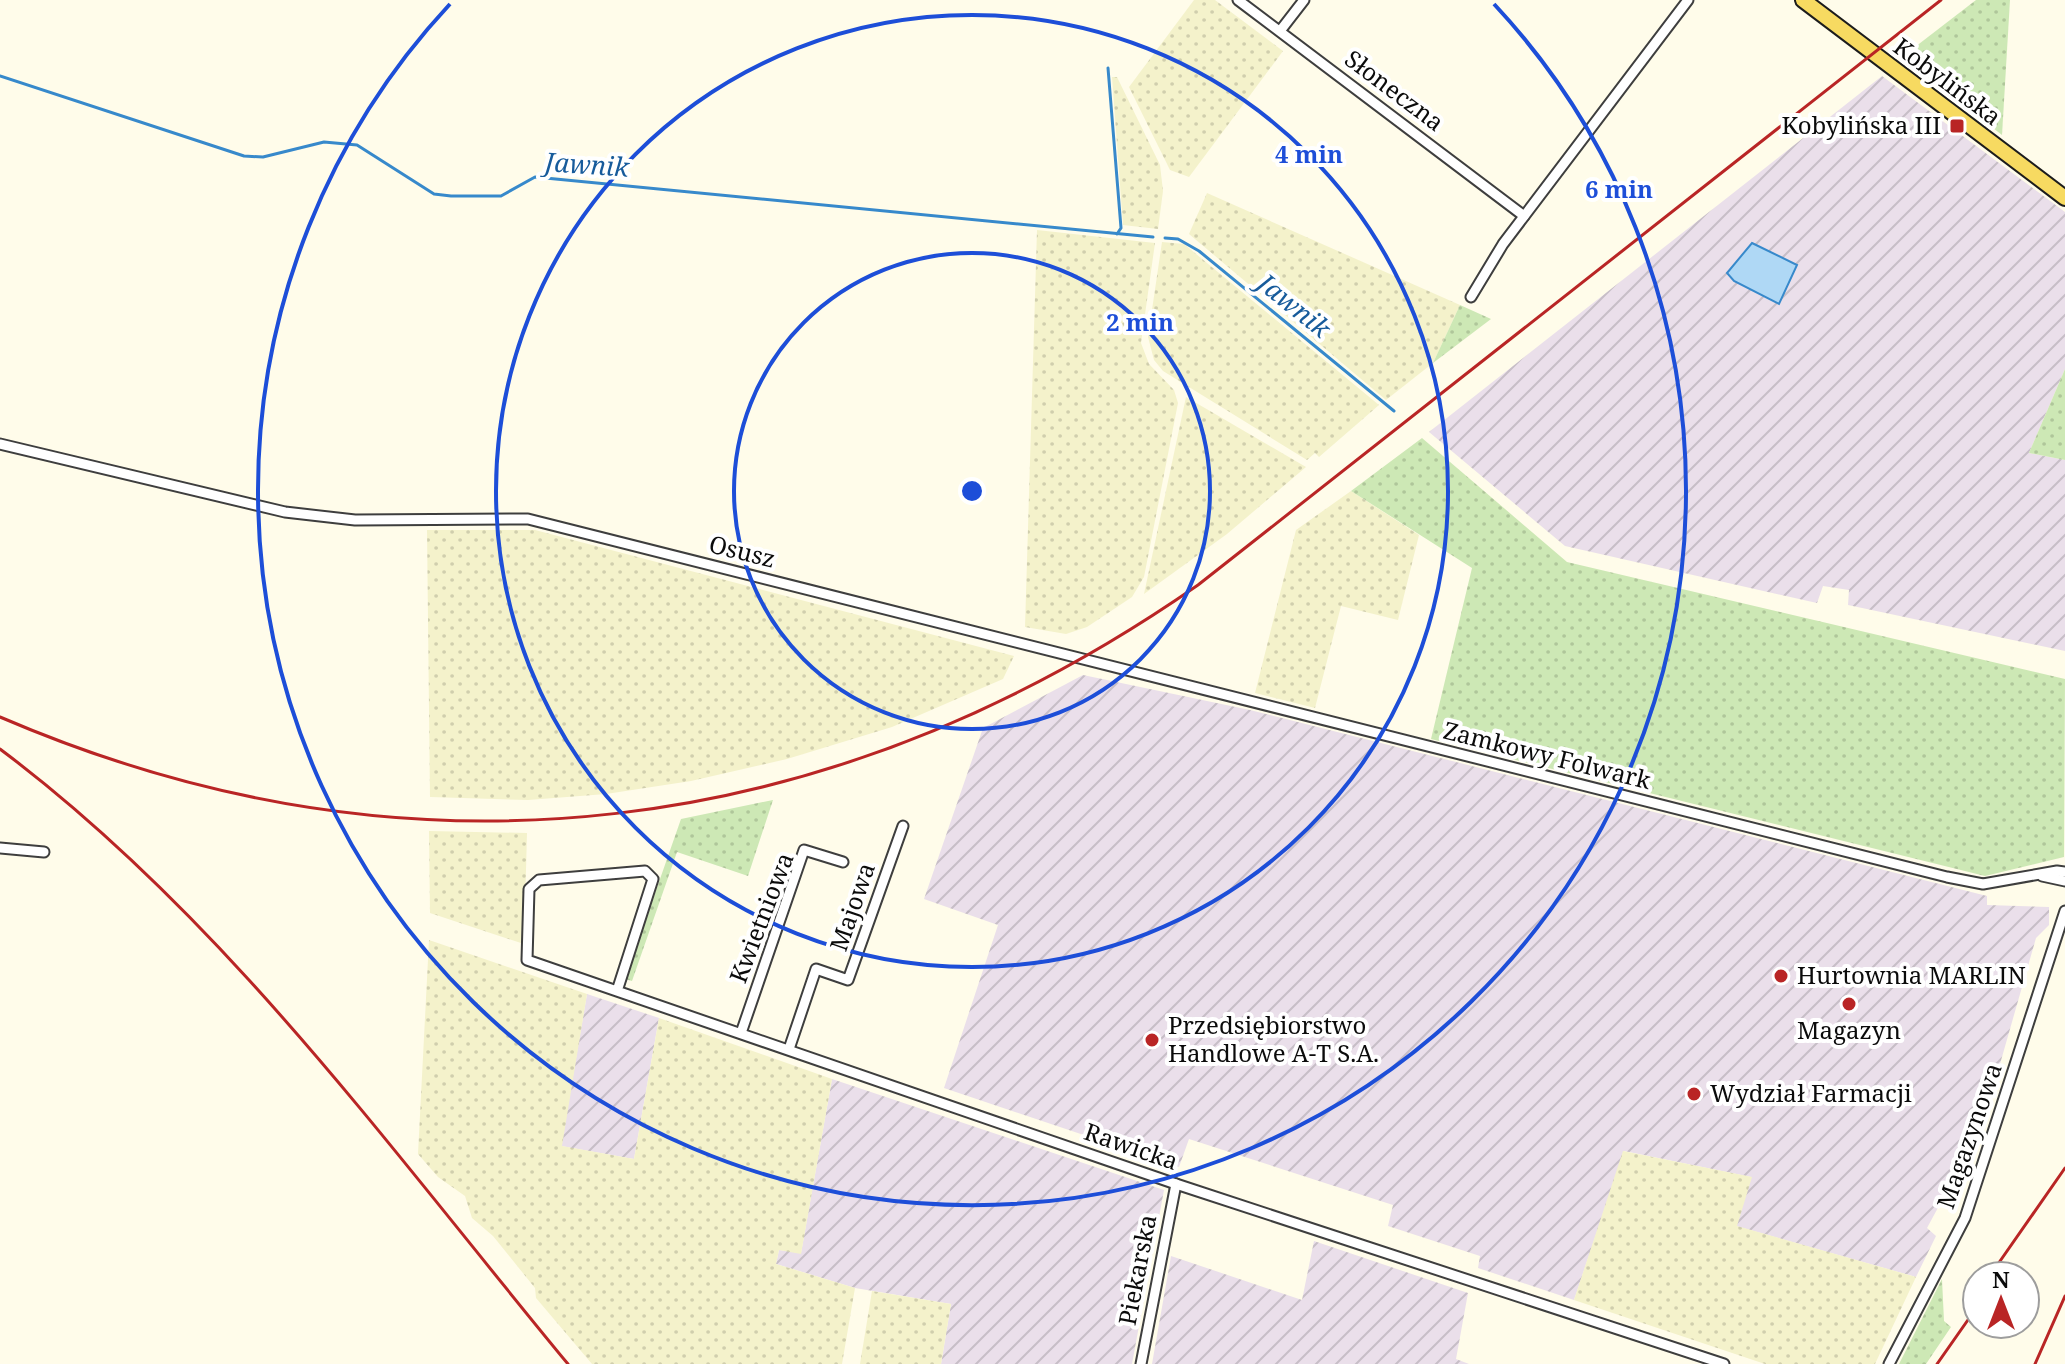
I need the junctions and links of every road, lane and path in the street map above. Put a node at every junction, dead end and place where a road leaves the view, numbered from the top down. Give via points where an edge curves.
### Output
1 (1238, 0) edge
2 (1304, 0) edge
3 (1688, 0) edge
4 (1803, 0) edge
5 (1280, 31) junction
6 (2065, 198) edge
7 (1524, 216) junction
8 (1471, 297) dead end
9 (0, 444) edge
10 (1051, 651) joint
11 (903, 826) dead end
12 (0, 848) edge
13 (44, 852) dead end
14 (843, 862) dead end
15 (2065, 872) edge
16 (2035, 875) junction
17 (2065, 881) edge
18 (2065, 911) edge
19 (617, 991) junction
20 (741, 1033) junction
21 (789, 1049) junction
22 (1176, 1184) junction
23 (1141, 1364) edge
24 (1724, 1364) edge
25 (1889, 1364) edge

1 - 5 street, Słoneczna
2 - 5 street
3 - 7 street
4 - 6 main road, Kobylińska
5 - 7 street, Słoneczna
7 - 8 street
9 - 10 street, Osusz via 285,512 347,520 528,519
10 - 16 street, Zamkowy Folwark via 1947,877 1983,884
11 - 21 street, Majowa via 848,980 816,969
12 - 13 street
14 - 20 street, Kwietniowa via 804,850
15 - 16 street, Zamkowy Folwark
16 - 17 street, Zamkowy Folwark
18 - 25 street, Magazynowa via 1965,1218
19 - 19 street, Rawicka via 527,960 529,889 539,880 645,871 653,879
19 - 20 street, Rawicka
20 - 21 street, Rawicka
21 - 22 street, Rawicka
22 - 23 street, Piekarska
22 - 24 street, Rawicka

